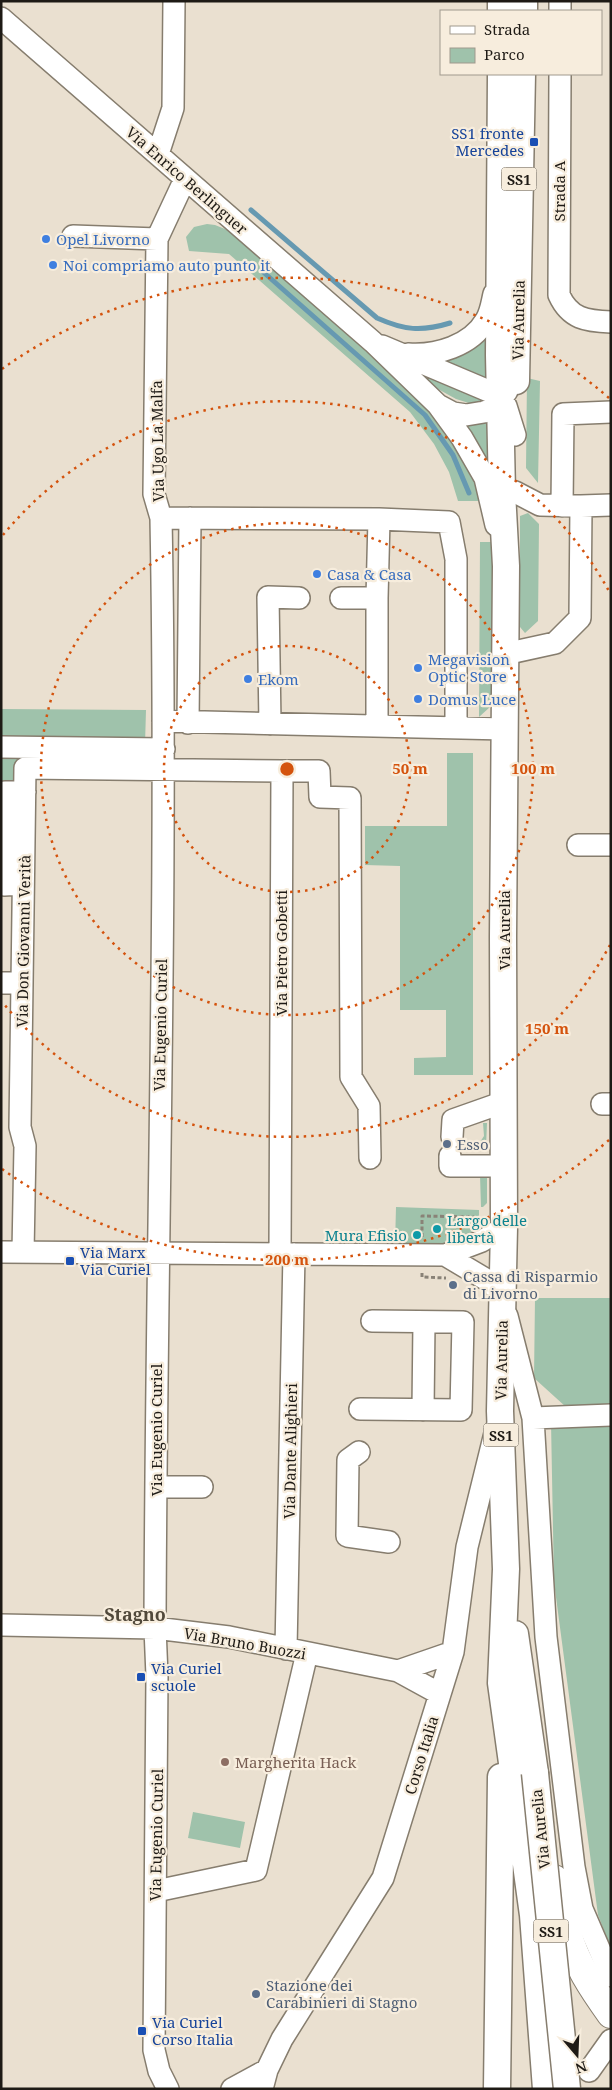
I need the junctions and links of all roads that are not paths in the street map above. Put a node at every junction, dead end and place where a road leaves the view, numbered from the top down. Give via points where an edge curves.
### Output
1 (174, 1) edge
2 (4, 20) edge
3 (501, 75) edge
4 (522, 75) edge
5 (560, 75) edge
6 (158, 154) junction
7 (185, 179) junction
8 (73, 236) dead end
9 (157, 239) junction
10 (509, 278) junction
11 (611, 322) edge
12 (373, 342) junction
13 (396, 352) junction
14 (516, 378) junction
15 (500, 401) junction
16 (438, 405) junction
17 (611, 412) edge
18 (515, 435) junction
19 (515, 492) junction
20 (572, 506) junction
21 (610, 506) edge
22 (161, 518) junction
23 (190, 518) junction
24 (379, 519) junction
25 (506, 566) junction
26 (299, 598) dead end
27 (341, 598) dead end
28 (377, 598) junction
29 (505, 654) junction
30 (163, 721) junction
31 (188, 722) junction
32 (270, 724) junction
33 (377, 726) junction
34 (456, 728) junction
35 (504, 729) junction
36 (1, 747) edge
37 (164, 759) junction
38 (282, 771) junction
39 (578, 845) dead end
40 (611, 845) edge
41 (12, 983) edge
42 (504, 1102) junction
43 (370, 1158) dead end
44 (504, 1166) junction
45 (504, 1227) junction
46 (1, 1252) edge
47 (23, 1252) junction
48 (158, 1253) junction
49 (287, 1254) junction
50 (445, 1255) junction
51 (503, 1297) junction
52 (372, 1321) dead end
53 (424, 1322) junction
54 (360, 1409) dead end
55 (423, 1410) junction
56 (500, 1411) junction
57 (611, 1415) edge
58 (533, 1418) junction
59 (359, 1452) dead end
60 (156, 1487) junction
61 (202, 1487) dead end
62 (390, 1542) dead end
63 (506, 1569) junction
64 (1, 1625) edge
65 (155, 1628) junction
66 (296, 1651) junction
67 (453, 1652) junction
68 (398, 1671) junction
69 (501, 1683) junction
70 (440, 1694) junction
71 (524, 1776) junction
72 (539, 1817) junction
73 (156, 1890) junction
74 (611, 1976) edge
75 (611, 2014) edge
76 (611, 2040) edge
77 (589, 2071) dead end
78 (265, 2079) edge
79 (168, 2089) edge
80 (232, 2089) edge
81 (497, 2089) edge
82 (546, 2089) edge
83 (567, 2089) edge

1 - 6 street via 173,108
2 - 6 street, Via Enrico Berlinguer
3 - 10 main road, Via Aurelia
4 - 10 main road, Via Aurelia / SS1
5 - 11 street, Strada A via 559,295 564,306 575,316 593,322
6 - 7 street, Via Enrico Berlinguer
7 - 9 street, Via Ugo La Malfa
7 - 12 street, Via Enrico Berlinguer
8 - 9 street
9 - 22 street, Via Ugo La Malfa via 154,494
10 - 13 street, Via Enrico Berlinguer via 479,331 463,342 441,352
10 - 14 main road, Via Aurelia
10 - 15 main road, Via Aurelia via 498,355
12 - 13 street, Via Enrico Berlinguer
12 - 16 street, Via Enrico Berlinguer
13 - 15 street, Via Enrico Berlinguer via 491,392
14 - 15 street
14 - 18 main road, Via Aurelia
15 - 16 street, Via Enrico Berlinguer via 493,409 466,415
15 - 18 street via 509,413
15 - 25 main road, Via Aurelia
16 - 25 street, Via Enrico Berlinguer via 485,478
17 - 20 street via 563,414
18 - 19 main road, Via Aurelia
19 - 20 street via 540,505
19 - 25 main road, Via Aurelia
20 - 21 street
20 - 29 street via 580,618 555,644
22 - 23 street
22 - 30 street, Via Ugo La Malfa
23 - 24 street
23 - 31 street
24 - 28 street
24 - 34 street via 449,522 456,559
25 - 29 main road, Via Aurelia
26 - 32 street via 268,597
27 - 28 street
28 - 33 street
29 - 35 main road, Via Aurelia
30 - 31 street
30 - 37 street, Via Ugo La Malfa
31 - 32 street
32 - 33 street
33 - 34 street
34 - 35 street
35 - 42 main road, Via Aurelia
36 - 37 street
37 - 38 street
37 - 41 street, Via Don Giovanni Verità via 25,768 24,884
37 - 48 street, Via Eugenio Curiel
38 - 43 street via 319,771 320,798 350,798 351,1077 369,1106
38 - 49 street, Via Pietro Gobetti
39 - 40 street
41 - 47 street, Via Don Giovanni Verità via 20,1127 25,1146
42 - 44 main road, Via Aurelia
42 - 44 street via 453,1120 450,1166
44 - 45 main road, Via Aurelia
45 - 50 street via 482,1241
45 - 51 main road, Via Aurelia
46 - 47 street
47 - 48 street
48 - 49 street
48 - 60 street, Via Eugenio Curiel
49 - 50 street
49 - 66 street, Via Dante Alighieri
50 - 51 street via 487,1280
51 - 56 main road, Via Aurelia / SS1
51 - 58 street
52 - 53 street
53 - 55 street
53 - 55 street via 463,1322 461,1410
54 - 55 street
56 - 63 main road, Via Aurelia / SS1
56 - 67 street, Corso Italia via 467,1547
57 - 58 street
58 - 74 street via 546,1637 574,1867 582,1909
59 - 62 street via 348,1460 347,1536
60 - 61 street
60 - 65 street, Via Eugenio Curiel
63 - 69 main road, Via Aurelia / SS1
63 - 71 main road, Via Aurelia / SS1
64 - 65 street, Via Bruno Buozzi
65 - 66 street, Via Bruno Buozzi via 229,1637
65 - 73 street, Via Eugenio Curiel
66 - 68 street, Via Bruno Buozzi
66 - 73 street, Via Dante Alighieri via 256,1870
67 - 68 street
67 - 70 street, Corso Italia
68 - 70 street, Via Bruno Buozzi
69 - 71 main road, Via Aurelia / SS1
69 - 81 main road
70 - 78 street, Corso Italia via 382,1878 282,2039
71 - 72 main road, Via Aurelia / SS1, bridge
71 - 82 main road, Via Aurelia / SS1
72 - 75 highway, bridge via 567,1933 584,1974
72 - 83 main road, Via Aurelia / SS1, bridge
73 - 79 street, Via Eugenio Curiel via 154,2050
76 - 77 street
78 - 80 street, Corso Italia

